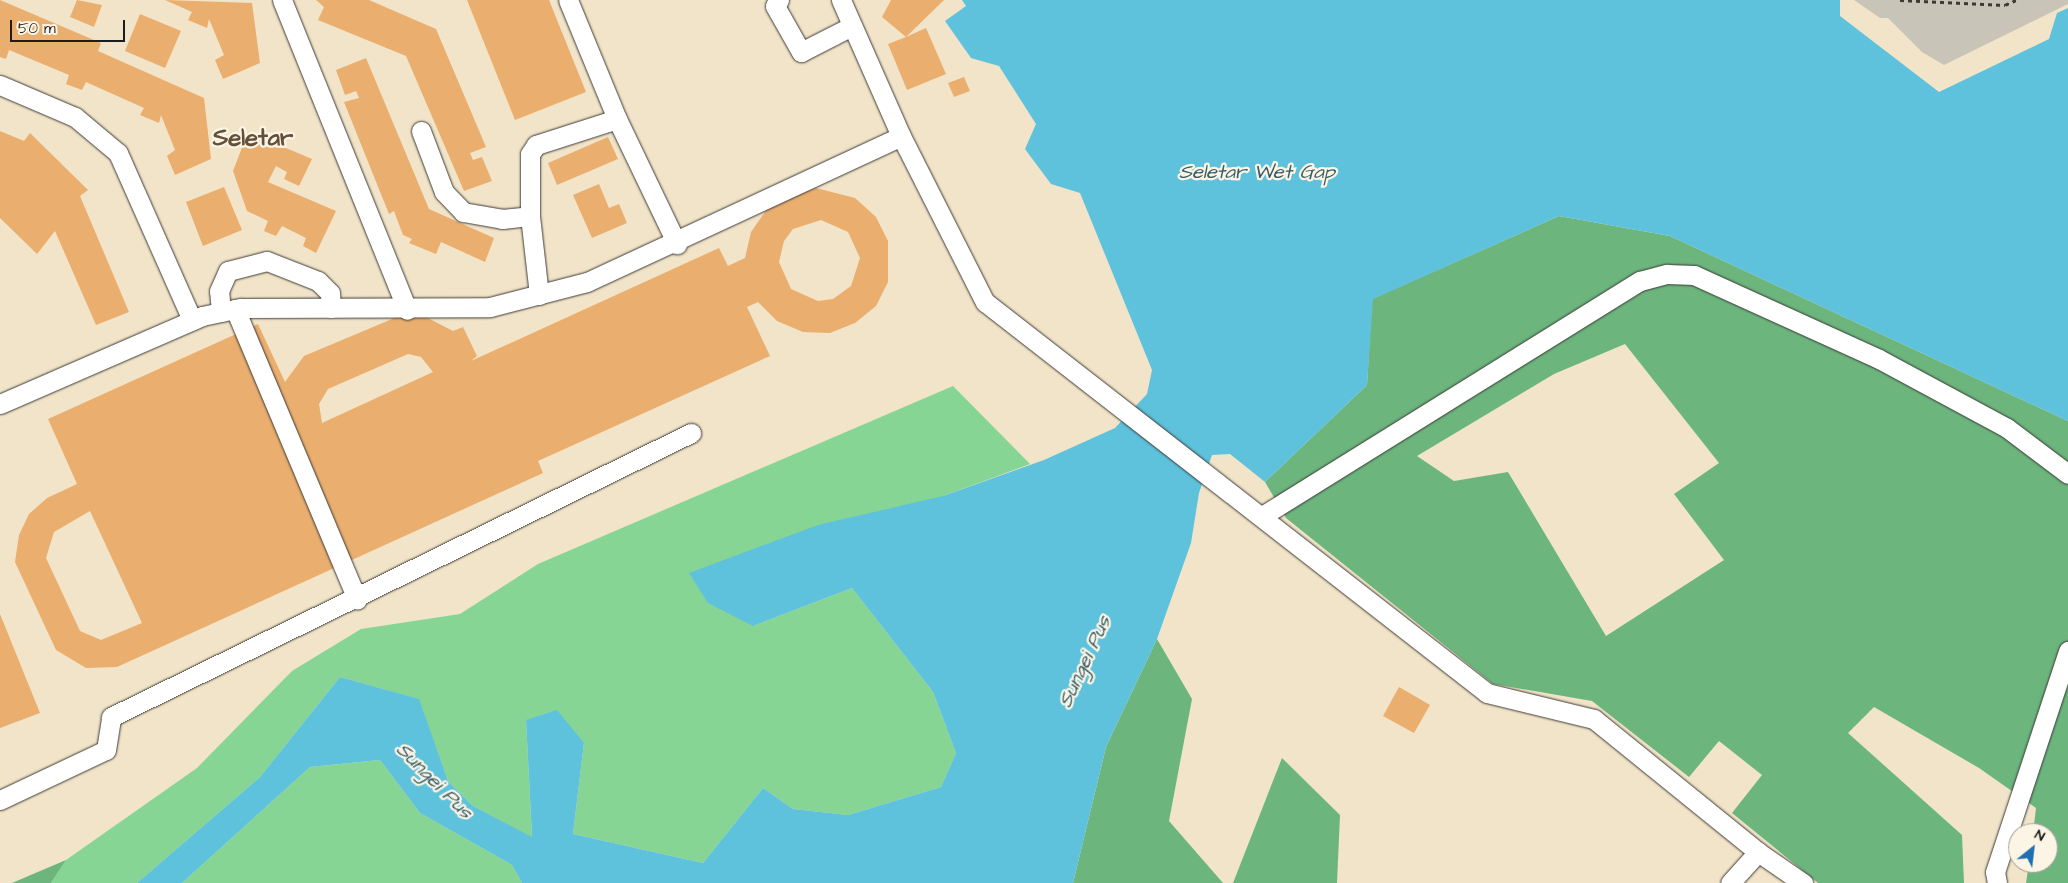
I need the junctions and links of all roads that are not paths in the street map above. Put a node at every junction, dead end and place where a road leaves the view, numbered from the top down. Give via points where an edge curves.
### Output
1 (282, 0) edge
2 (568, 0) edge
3 (779, 0) edge
4 (841, 0) edge
5 (852, 26) junction
6 (0, 85) edge
7 (617, 119) junction
8 (421, 132) dead end
9 (901, 136) junction
10 (530, 216) junction
11 (677, 244) junction
12 (539, 295) junction
13 (331, 308) junction
14 (228, 310) junction
15 (408, 310) junction
16 (192, 320) junction
17 (0, 404) edge
18 (691, 433) dead end
19 (2068, 474) edge
20 (1262, 516) junction
21 (357, 599) junction
22 (2068, 651) edge
23 (0, 800) edge
24 (1758, 852) junction
25 (1730, 883) edge
26 (1803, 883) edge
27 (1997, 883) edge

1 - 15 lane
2 - 7 lane
3 - 5 lane via 775,6 801,52
4 - 5 lane
5 - 9 lane
6 - 16 lane via 76,117 118,153
7 - 10 lane via 536,145 528,169
7 - 11 lane
8 - 10 lane via 444,192 463,212 502,219
9 - 11 lane
9 - 20 lane via 985,302
10 - 12 lane
11 - 12 lane via 587,282
12 - 15 lane via 490,307
13 - 14 lane
13 - 14 lane via 330,293 318,281 267,262 228,271 219,291
13 - 15 lane
14 - 16 lane
14 - 21 lane
16 - 17 lane
18 - 21 lane
19 - 20 lane via 2007,428 1879,360 1694,275 1667,274 1640,281
20 - 24 lane via 1487,693 1594,719
21 - 23 lane via 111,717 106,750
22 - 27 lane via 1996,872
24 - 25 lane
24 - 26 lane

